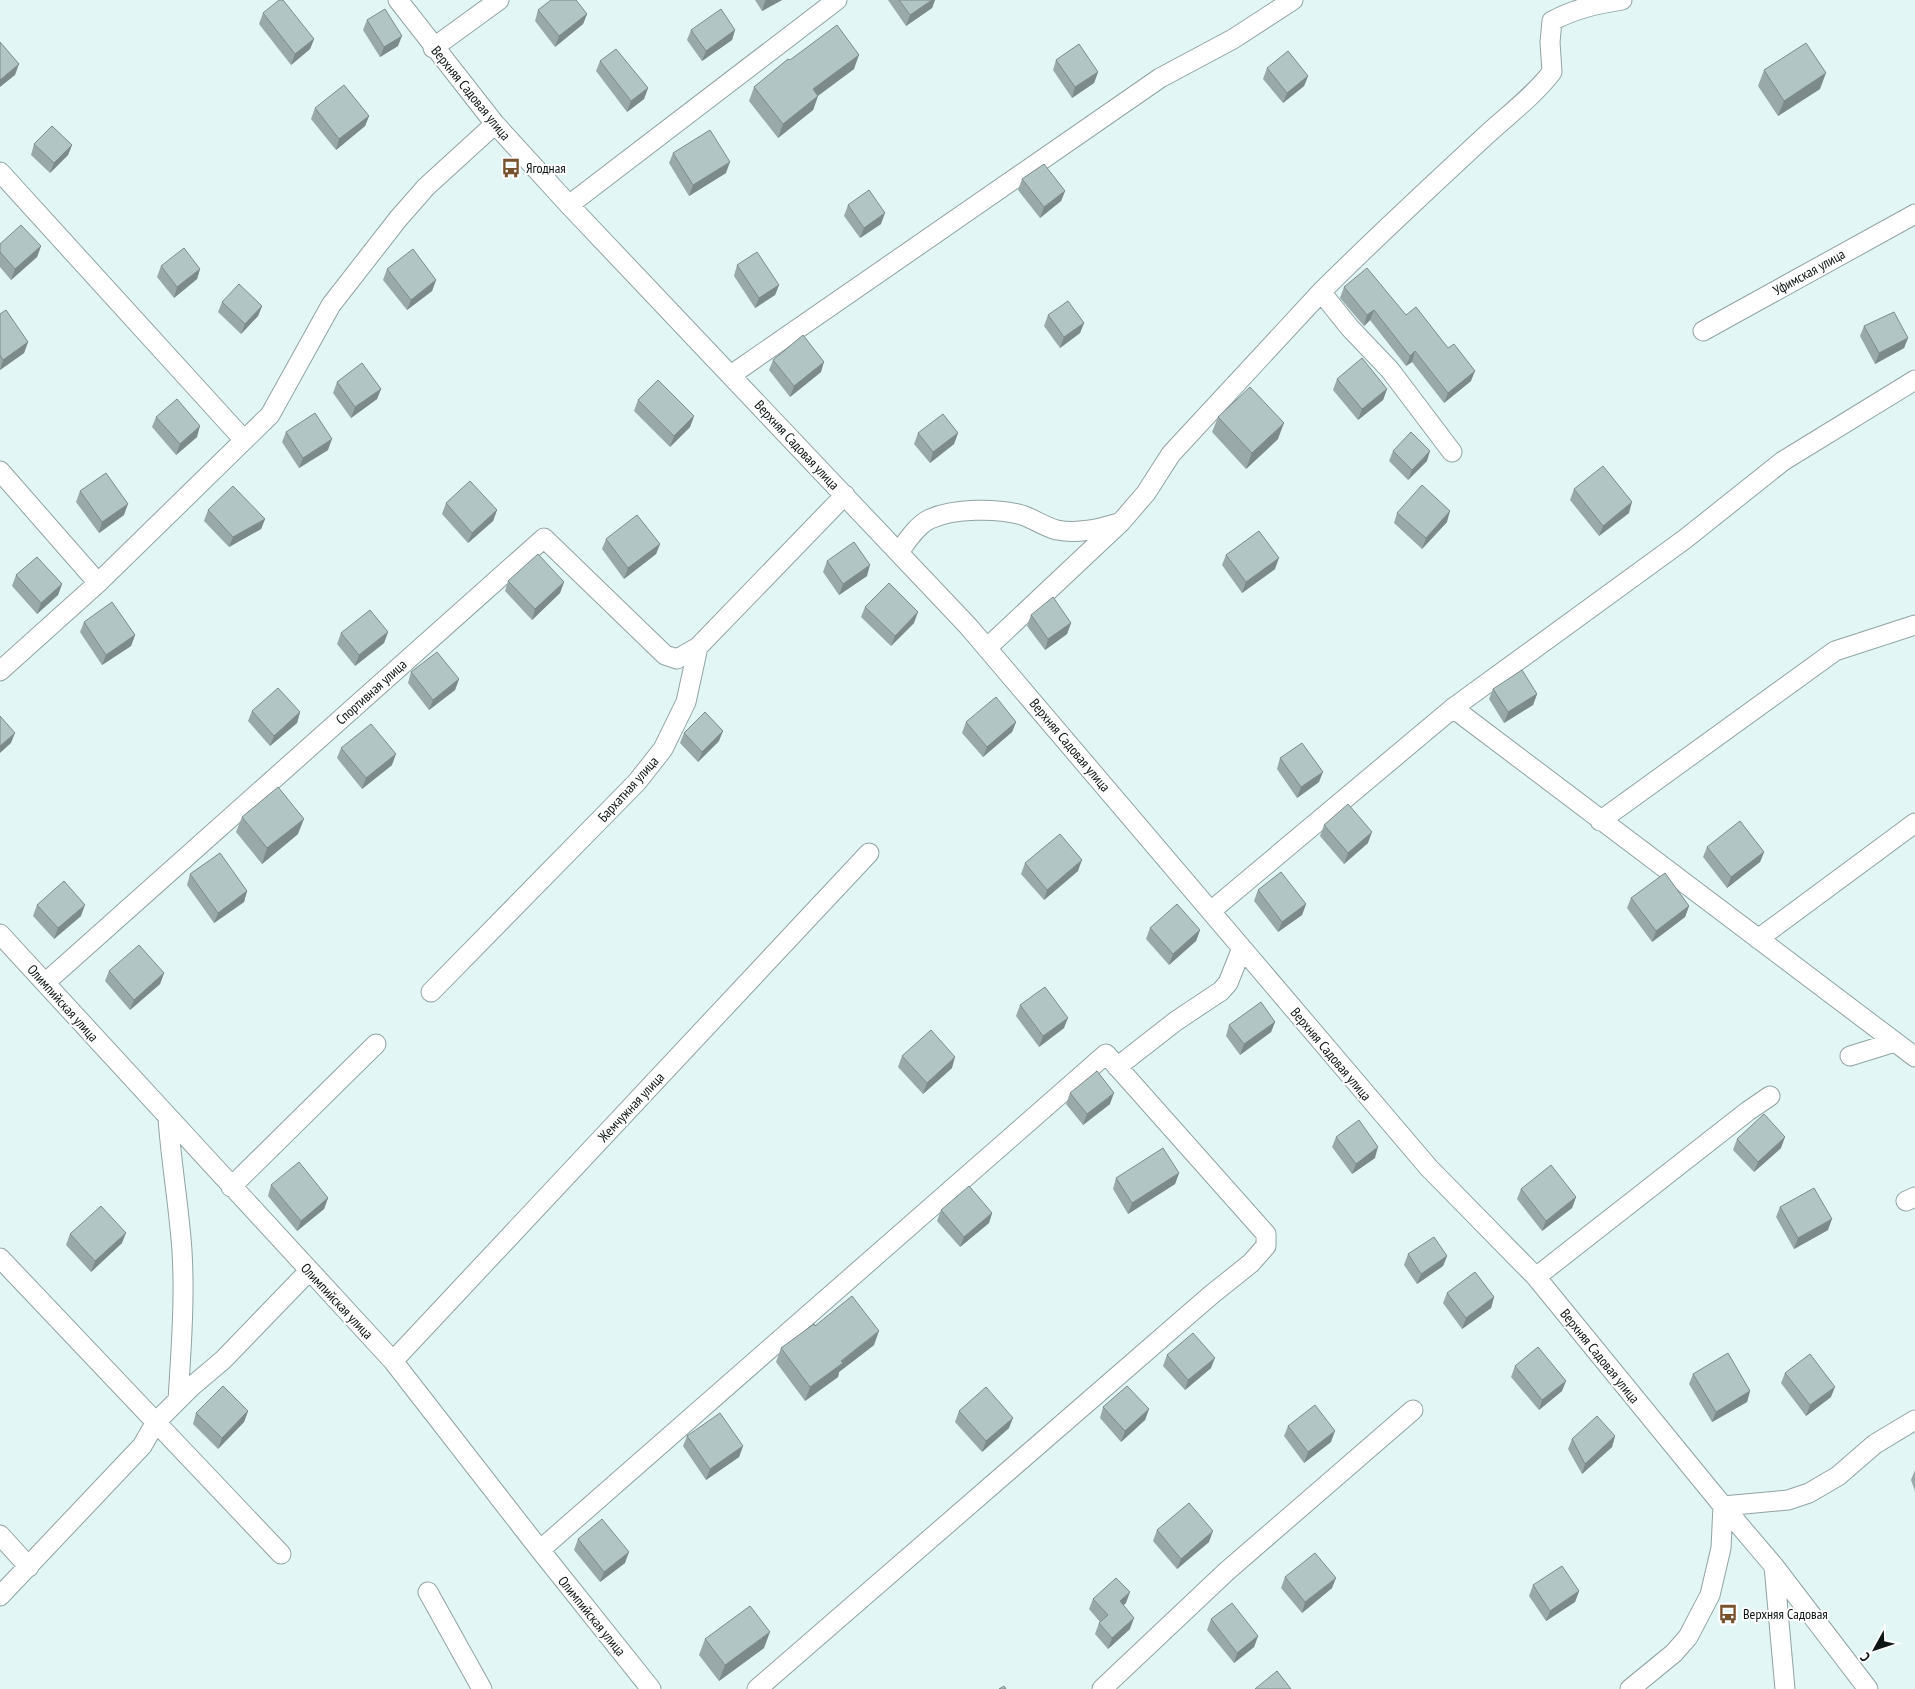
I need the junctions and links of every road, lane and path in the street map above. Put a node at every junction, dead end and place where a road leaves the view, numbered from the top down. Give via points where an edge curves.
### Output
1 (398, 0) edge
2 (499, 0) edge
3 (837, 0) edge
4 (1293, 0) edge
5 (1622, 0) edge
6 (434, 48) junction
7 (495, 124) junction
8 (0, 172) edge
9 (569, 205) junction
10 (1915, 214) edge
11 (1321, 292) junction
12 (1703, 331) dead end
13 (731, 375) junction
14 (1915, 380) edge
15 (244, 440) junction
16 (1452, 452) dead end
17 (0, 471) edge
18 (844, 495) junction
19 (1121, 522) junction
20 (899, 552) junction
21 (98, 583) junction
22 (1915, 625) edge
23 (698, 647) junction
24 (987, 648) junction
25 (0, 671) edge
26 (1453, 708) junction
27 (1600, 821) junction
28 (1915, 823) edge
29 (869, 852) dead end
30 (1211, 911) junction
31 (0, 934) edge
32 (1758, 939) junction
33 (1242, 948) junction
34 (45, 983) junction
35 (431, 992) dead end
36 (1895, 1042) junction
37 (376, 1044) dead end
38 (1850, 1056) dead end
39 (1915, 1057) edge
40 (1117, 1067) junction
41 (1770, 1096) dead end
42 (168, 1118) junction
43 (231, 1187) junction
44 (0, 1258) edge
45 (309, 1271) junction
46 (1536, 1277) junction
47 (393, 1361) junction
48 (178, 1400) junction
49 (1413, 1410) dead end
50 (1915, 1420) edge
51 (156, 1422) junction
52 (1723, 1506) junction
53 (0, 1535) edge
54 (540, 1550) junction
55 (281, 1554) dead end
56 (1774, 1566) junction
57 (29, 1567) junction
58 (428, 1592) dead end
59 (0, 1596) edge
60 (482, 1689) edge
61 (651, 1689) edge
62 (757, 1689) edge
63 (1102, 1689) edge
64 (1630, 1689) edge
65 (1785, 1689) edge
66 (1868, 1689) edge

1 - 6 street, Верхняя Садовая улица
2 - 6 street
3 - 9 street
4 - 13 street via 1233,39 1152,83
5 - 11 street via 1567,13 1552,21 1552,72 1541,86 1367,245
6 - 7 street, Верхняя Садовая улица
7 - 9 street, Верхняя Садовая улица
7 - 15 street via 426,187 398,219 331,305 270,415
8 - 15 street
9 - 13 street, Верхняя Садовая улица
10 - 12 street, Уфимская улица
11 - 16 street via 1390,370
11 - 19 street via 1171,454 1146,493
13 - 18 street, Верхняя Садовая улица
14 - 26 street via 1783,461 1685,539
15 - 21 street
17 - 21 street
18 - 20 street, Верхняя Садовая улица
18 - 23 street
19 - 20 street via 1081,532 1057,530 1008,512 945,514 929,520 911,535
19 - 24 street
20 - 24 street, Верхняя Садовая улица
21 - 25 street
22 - 27 street via 1835,651
23 - 34 street, Спортивная улица via 677,659 665,655 544,538
23 - 35 street, Бархатная улица via 686,702 663,749 637,782
24 - 30 street, Верхняя Садовая улица
26 - 27 street
26 - 30 street
27 - 32 street
28 - 32 street
29 - 47 street, Жемчужная улица
30 - 33 street, Верхняя Садовая улица
31 - 34 street, Олимпийская улица
32 - 36 street
33 - 40 street via 1228,983 1221,991
33 - 46 street, Верхняя Садовая улица via 1429,1168
34 - 42 street, Олимпийская улица
36 - 38 street
36 - 39 street
37 - 43 street
40 - 54 street via 1106,1054
40 - 62 street via 1266,1234 1266,1246 1251,1263
41 - 46 street
42 - 43 street, Олимпийская улица
42 - 48 street via 182,1252
43 - 45 street, Олимпийская улица
44 - 51 street
45 - 47 street, Олимпийская улица
45 - 48 street via 223,1360
46 - 52 street, Верхняя Садовая улица
47 - 54 street, Олимпийская улица
48 - 51 street
49 - 63 street via 1227,1572
50 - 52 street via 1875,1444 1838,1476 1809,1493 1788,1500
51 - 55 street
51 - 57 street via 142,1446
52 - 56 street, Верхняя Садовая улица
52 - 64 street via 1720,1548 1710,1595 1688,1637 1674,1653
53 - 57 street
54 - 61 street, Олимпийская улица
56 - 65 street
56 - 66 street, Верхняя Садовая улица
57 - 59 street
58 - 60 street

